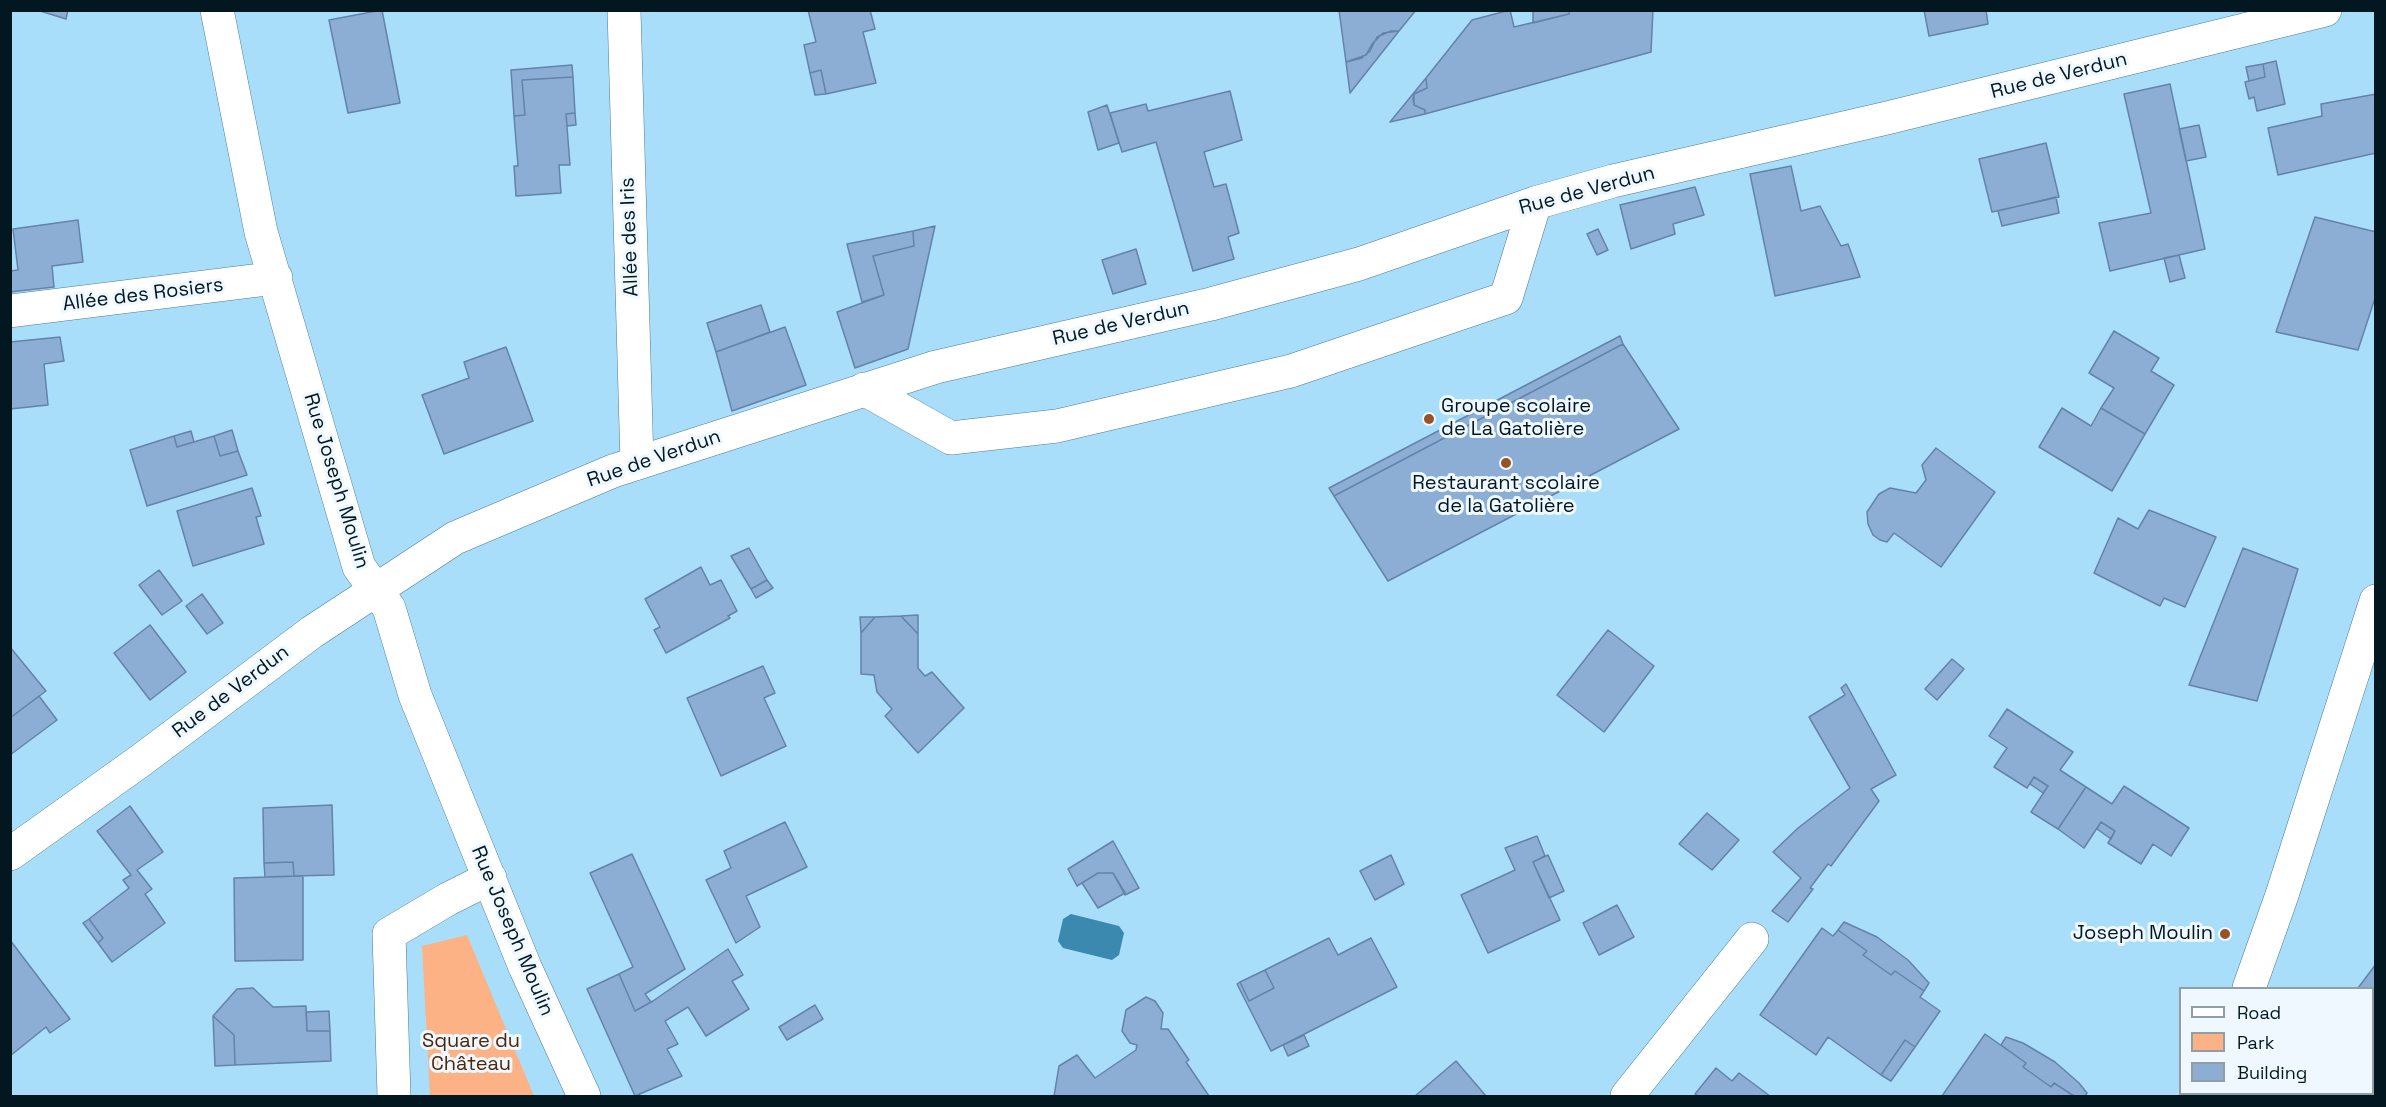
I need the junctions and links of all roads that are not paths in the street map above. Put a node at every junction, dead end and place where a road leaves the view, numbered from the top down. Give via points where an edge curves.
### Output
1 (217, 10) edge
2 (624, 10) edge
3 (2325, 10) edge
4 (1535, 203) junction
5 (276, 278) junction
6 (10, 311) edge
7 (864, 389) junction
8 (637, 463) junction
9 (375, 591) junction
10 (2376, 602) edge
11 (10, 854) edge
12 (490, 878) junction
13 (1752, 939) dead end
14 (2249, 987) edge
15 (394, 1096) edge
16 (584, 1096) edge
17 (1627, 1096) edge

1 - 5 street, Rue Joseph Moulin via 261,232
2 - 8 street, Allée des Iris
3 - 4 street, Rue de Verdun
4 - 7 street, Rue de Verdun via 1359,264 1211,304 936,367
4 - 7 street via 1506,298 1291,371 1057,426 951,438
5 - 6 street, Allée des Rosiers
5 - 9 street, Rue Joseph Moulin via 359,567
7 - 8 street, Rue de Verdun
8 - 9 street, Rue de Verdun via 455,538
9 - 11 street, Rue de Verdun via 312,632
9 - 12 street, Rue Joseph Moulin via 389,608 415,695
10 - 14 street
12 - 15 street via 389,934
12 - 16 street, Rue Joseph Moulin via 525,967
13 - 17 street

